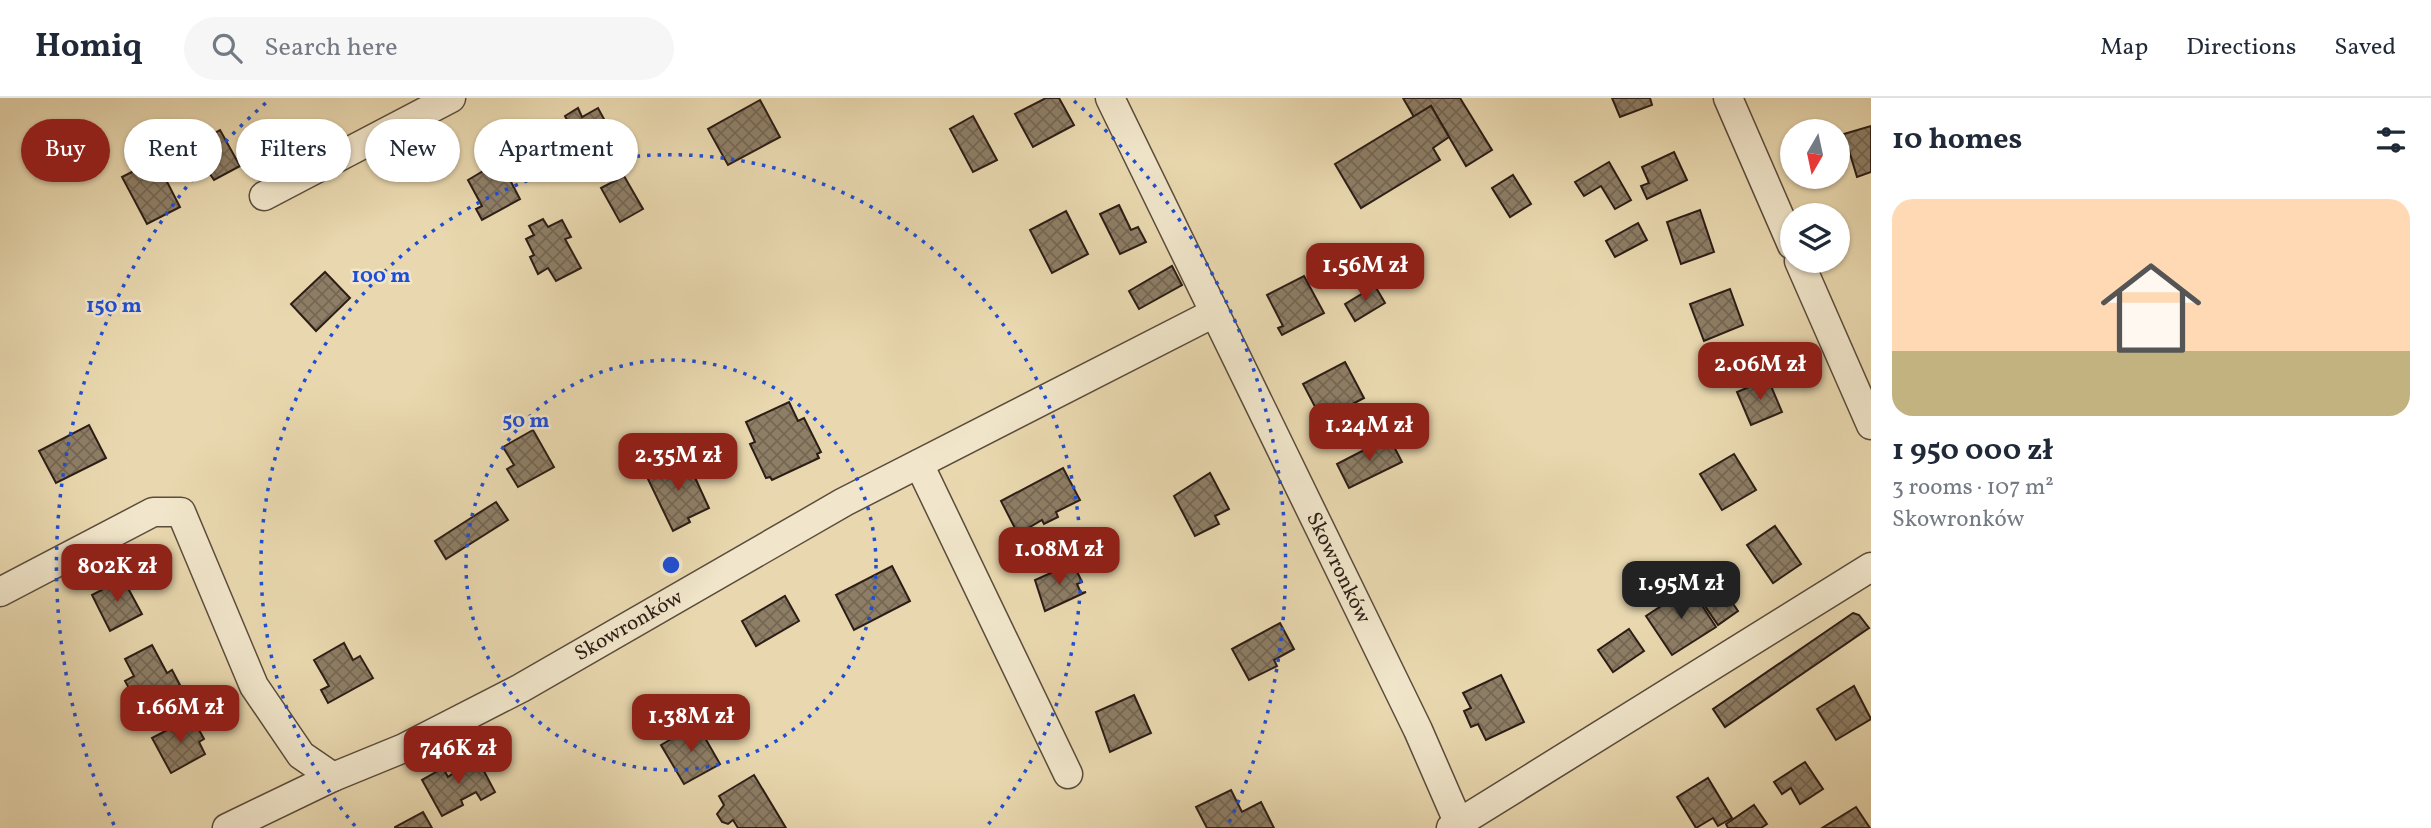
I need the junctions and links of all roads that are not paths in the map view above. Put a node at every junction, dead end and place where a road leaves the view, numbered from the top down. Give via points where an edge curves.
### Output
1 (451, 98) edge
2 (1110, 98) edge
3 (1728, 98) edge
4 (264, 196) dead end
5 (1780, 217) edge
6 (1804, 273) edge
7 (1212, 314) junction
8 (1871, 425) edge
9 (919, 464) junction
10 (1871, 567) edge
11 (0, 592) edge
12 (1068, 774) dead end
13 (333, 777) junction
14 (1455, 826) edge
15 (226, 828) edge

1 - 4 street
2 - 7 street, Skowronków
3 - 5 street
6 - 8 street
7 - 9 street, Skowronków
7 - 14 street, Skowronków via 1418,730
9 - 12 street
9 - 13 street, Skowronków via 844,502 521,688 404,748
10 - 14 street, Skowronków
11 - 13 street via 153,512 181,512 254,686 301,755
13 - 15 street, Skowronków

